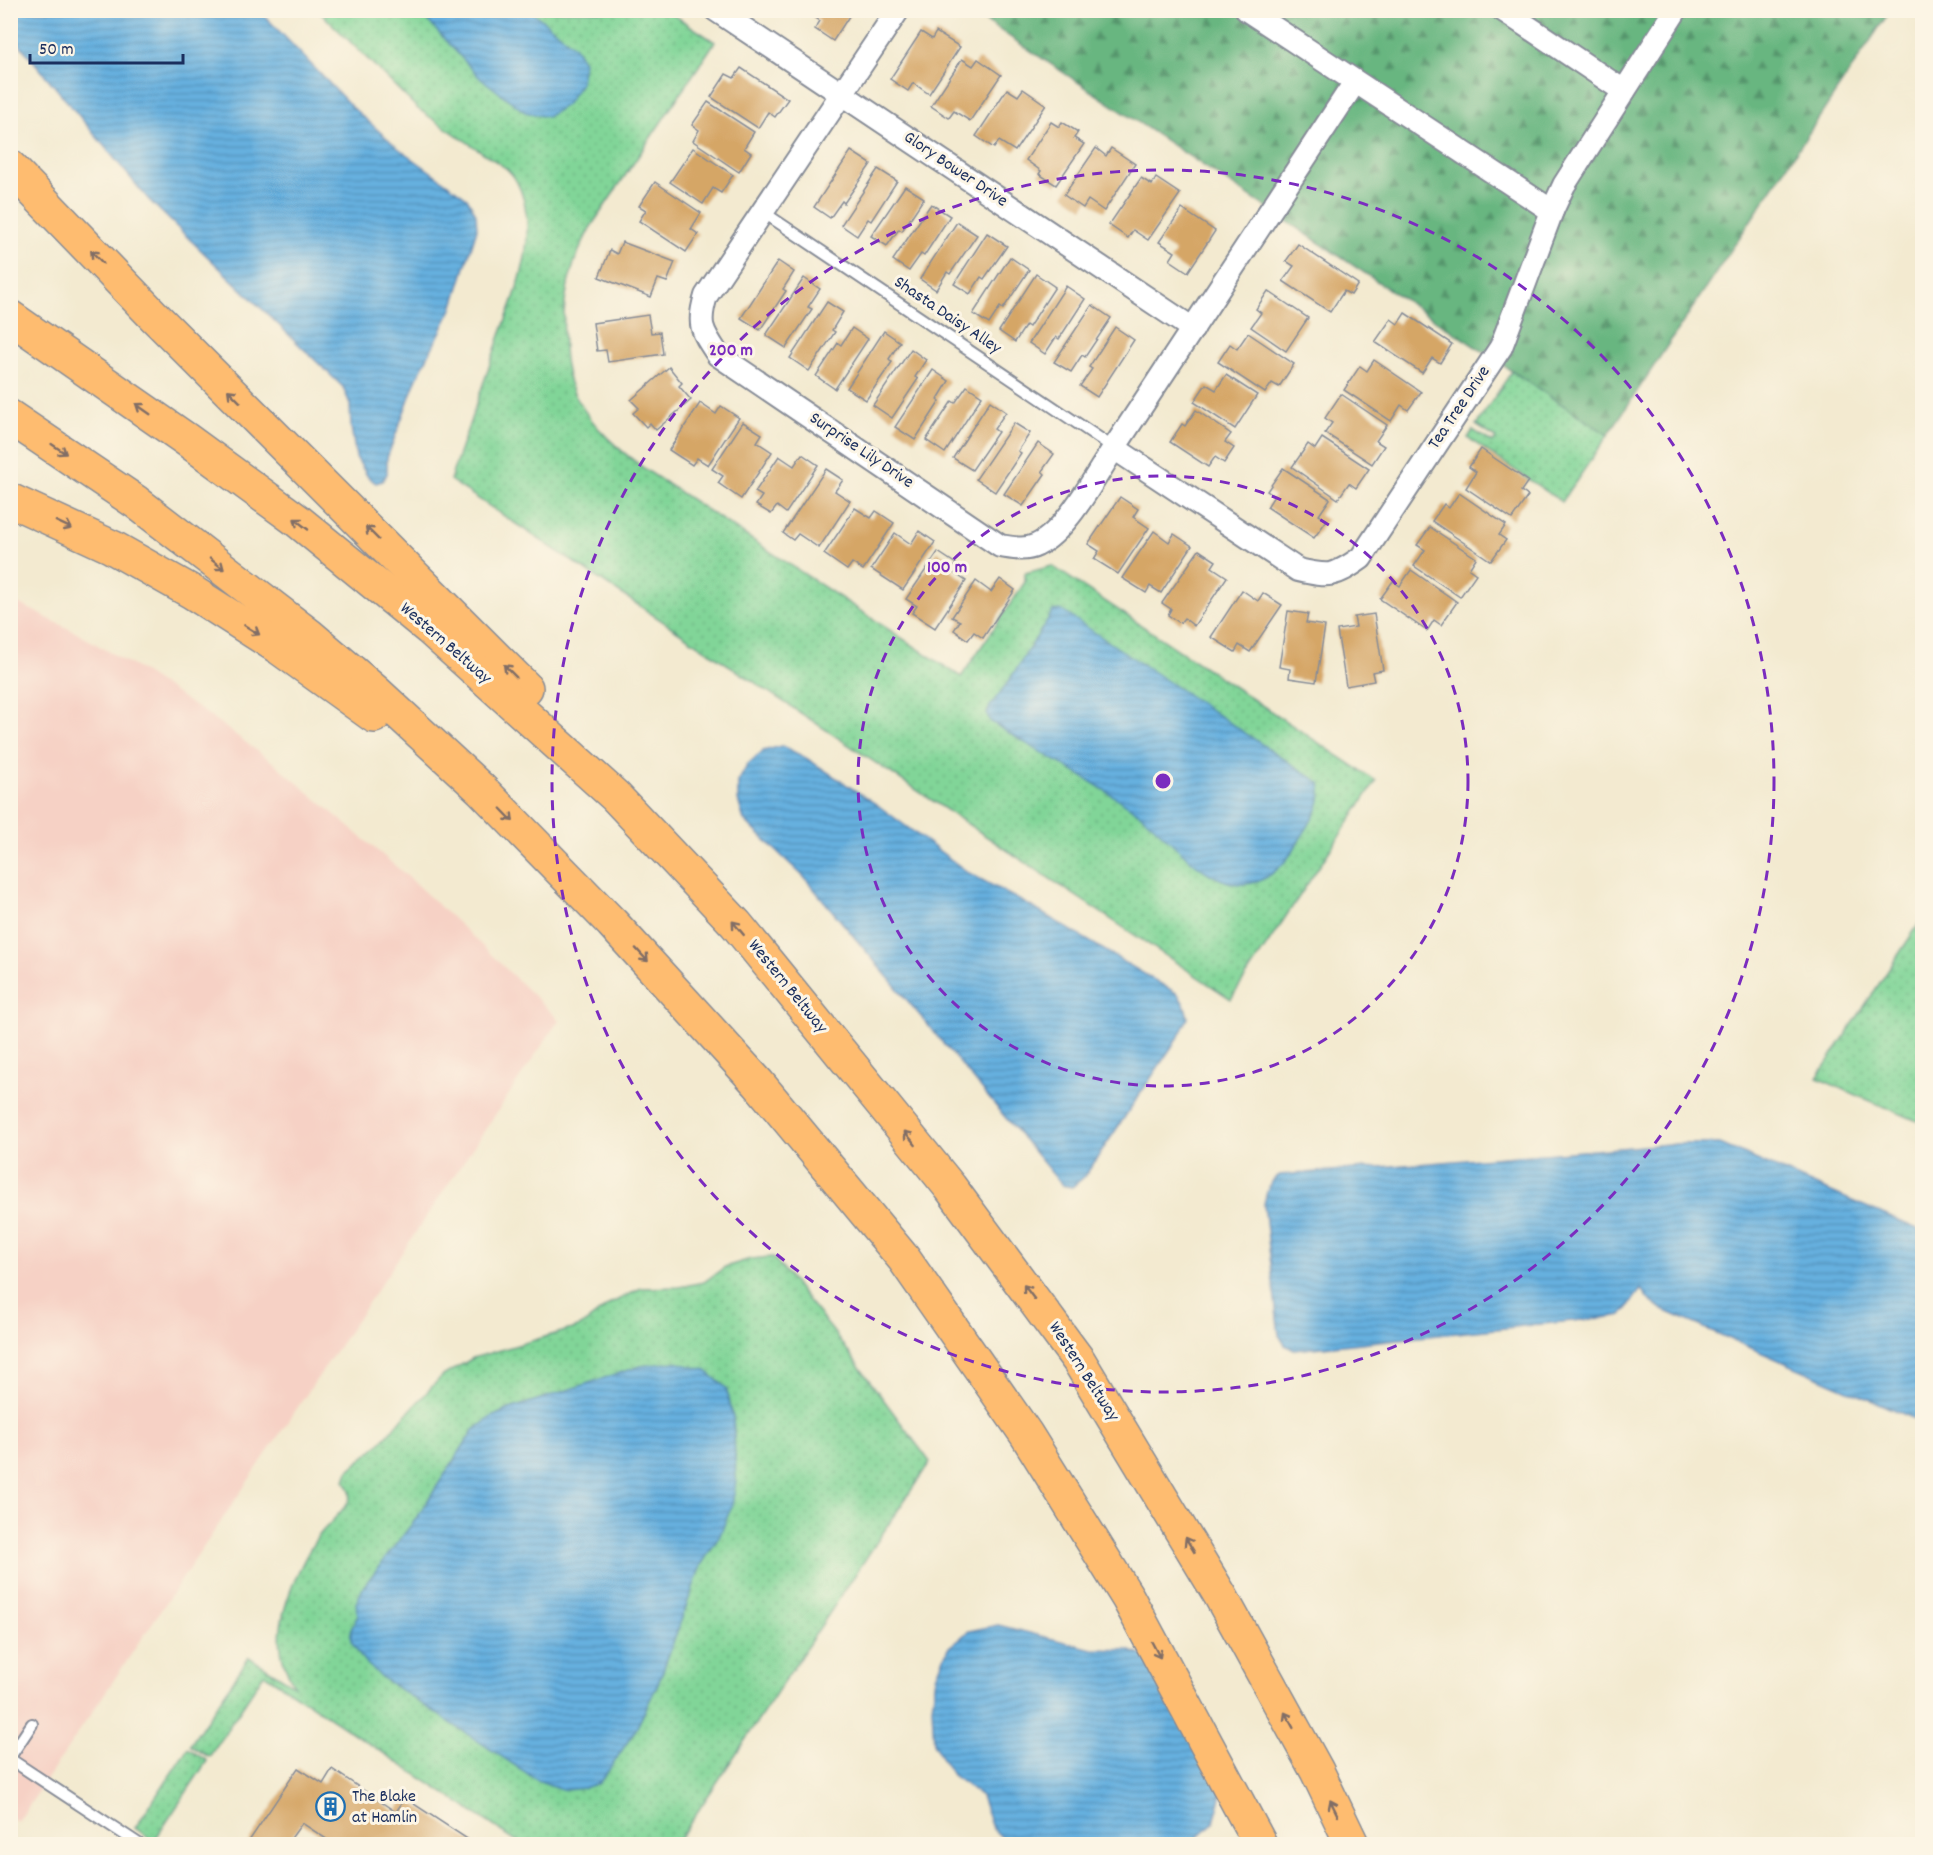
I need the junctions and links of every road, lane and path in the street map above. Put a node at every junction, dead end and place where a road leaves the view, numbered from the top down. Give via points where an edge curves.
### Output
1 (716, 10) edge
2 (898, 10) edge
3 (1247, 10) edge
4 (1503, 10) edge
5 (1676, 10) edge
6 (1355, 82) junction
7 (1624, 91) junction
8 (843, 95) junction
9 (10, 167) edge
10 (1552, 210) junction
11 (763, 212) junction
12 (10, 317) edge
13 (1193, 329) junction
14 (10, 417) edge
15 (1114, 448) junction
16 (10, 500) edge
17 (481, 789) junction
18 (615, 796) junction
19 (32, 1724) dead end
20 (10, 1758) edge
21 (139, 1845) edge
22 (1260, 1845) edge
23 (1352, 1845) edge

1 - 8 street, Glory Bower Drive
2 - 8 street, Surprise Lily Drive
3 - 6 street
4 - 7 street
5 - 7 street, Tea Tree Drive
6 - 10 street
6 - 13 street
7 - 10 street, Tea Tree Drive
8 - 11 street, Surprise Lily Drive
8 - 13 street, Glory Bower Drive
18 -> 9 highway via 529,690 154,317
10 - 15 street, Tea Tree Drive via 1501,347 1361,558 1346,569 1326,576 1298,570
11 - 15 lane, Shasta Daisy Alley
11 - 15 street, Surprise Lily Drive via 706,296 700,314 704,334 718,355 1000,546 1019,550 1036,546 1060,529
18 -> 12 highway, Western Beltway via 430,629 298,521
13 - 15 street
14 -> 17 highway via 136,502 309,635
16 -> 17 highway via 112,547 192,592 278,646
17 -> 22 highway via 612,923 758,1083 904,1258 1026,1434 1128,1598
23 -> 18 highway, Western Beltway via 1317,1771 1220,1595 1079,1361 950,1187 736,924
19 - 20 lane
20 - 21 lane

